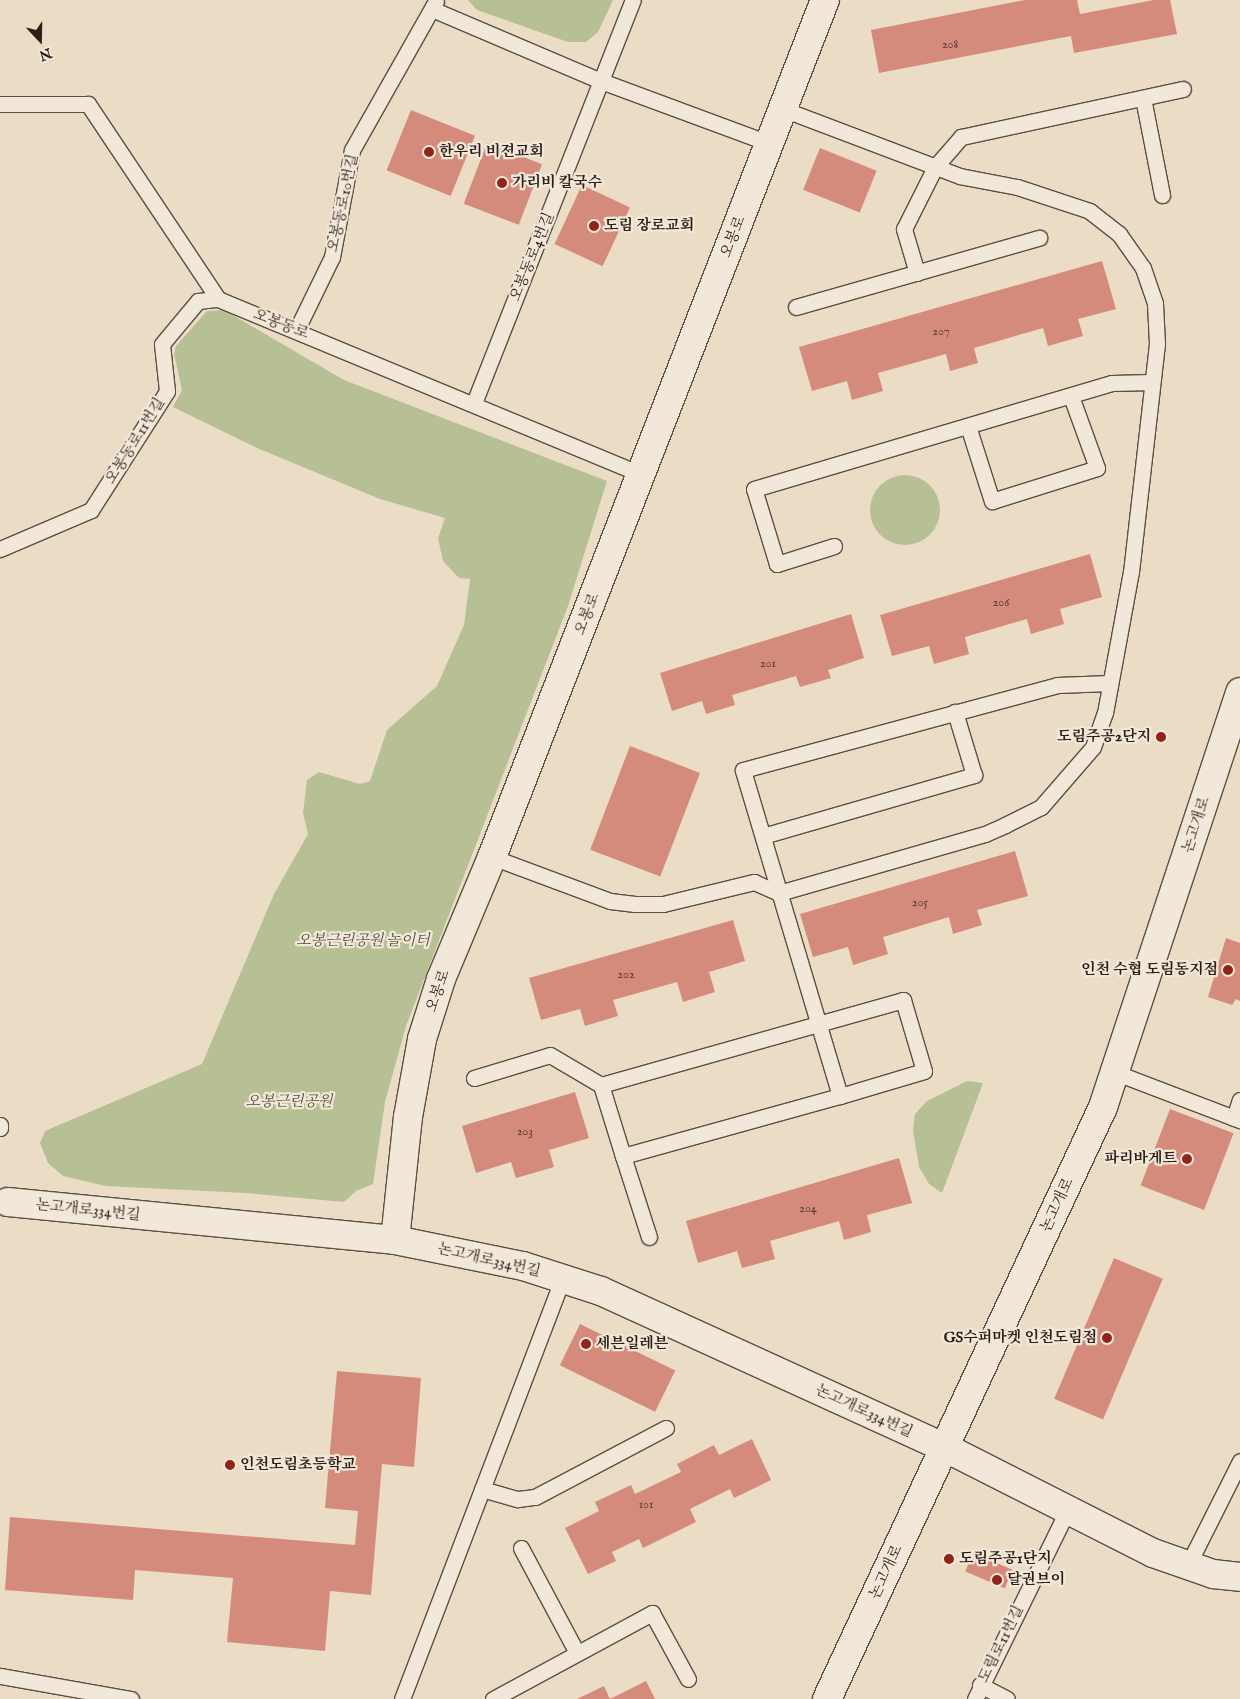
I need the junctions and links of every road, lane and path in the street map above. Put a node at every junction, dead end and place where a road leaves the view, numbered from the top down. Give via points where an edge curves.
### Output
1 (633, 0) edge
2 (825, 0) edge
3 (434, 4) edge
4 (602, 81) junction
5 (1183, 89) dead end
6 (1143, 98) junction
7 (0, 104) edge
8 (783, 109) junction
9 (770, 142) junction
10 (935, 166) junction
11 (1162, 195) dead end
12 (1039, 238) dead end
13 (917, 272) junction
14 (218, 299) junction
15 (796, 307) dead end
16 (297, 330) junction
17 (1152, 382) junction
18 (1071, 396) junction
19 (474, 403) junction
20 (968, 426) junction
21 (641, 474) junction
22 (834, 546) dead end
23 (0, 549) edge
24 (1110, 683) junction
25 (1240, 692) edge
26 (955, 712) junction
27 (763, 836) junction
28 (492, 857) junction
29 (779, 893) junction
30 (818, 1024) junction
31 (1114, 1072) junction
32 (474, 1078) dead end
33 (601, 1085) junction
34 (840, 1096) junction
35 (1240, 1100) edge
36 (1237, 1119) edge
37 (623, 1156) junction
38 (4, 1202) edge
39 (649, 1237) dead end
40 (395, 1240) junction
41 (563, 1278) junction
42 (666, 1428) dead end
43 (944, 1447) junction
44 (1240, 1461) edge
45 (482, 1489) junction
46 (1068, 1510) junction
47 (521, 1548) dead end
48 (1188, 1565) junction
49 (1240, 1577) edge
50 (577, 1653) junction
51 (0, 1676) edge
52 (688, 1679) dead end
53 (978, 1692) edge
54 (131, 1699) edge
55 (402, 1699) edge
56 (493, 1699) edge
57 (827, 1699) edge
58 (1007, 1699) edge

1 - 4 lane, 오봉동로4번길
2 - 8 street, 오봉로
3 - 4 lane
3 - 16 lane, 오봉동로10번길 via 352,150 332,257
4 - 9 lane
4 - 19 lane, 오봉동로4번길
5 - 6 lane
6 - 10 lane via 962,137
6 - 11 lane
7 - 14 lane via 88,104
8 - 9 street, 오봉로
8 - 10 lane
9 - 21 street, 오봉로
10 - 13 lane via 904,228
10 - 17 lane via 960,176 1018,187 1090,211 1118,234 1143,268 1155,303 1157,344
12 - 13 lane
13 - 15 lane
14 - 16 lane, 오봉동로
14 - 23 lane, 오봉동로11번길 via 198,301 162,344 167,391 91,510
16 - 19 lane, 오봉동로
17 - 18 lane via 1112,383
17 - 24 lane via 1131,572
18 - 20 lane
18 - 20 lane via 1097,468 992,501
19 - 21 lane, 오봉동로
20 - 22 lane via 754,490 777,564
21 - 28 street, 오봉로
24 - 26 lane via 1057,685
24 - 29 lane via 1105,713 1093,747 1041,807 985,834
25 - 31 street, 논고개로
26 - 27 lane via 974,775
26 - 27 lane via 743,770
27 - 29 lane
28 - 29 lane via 610,901 663,904 754,882
28 - 40 street, 오봉로 via 441,979 422,1039 408,1117
29 - 30 lane
30 - 33 lane
30 - 34 lane
30 - 34 lane via 903,1000 924,1071
31 - 36 lane
31 - 43 street, 논고개로 via 1103,1108
32 - 33 lane via 550,1055
33 - 37 lane
34 - 37 lane
35 - 36 lane
37 - 39 lane
38 - 40 street, 논고개로334번길
40 - 41 street, 논고개로334번길 via 523,1266
41 - 43 street, 논고개로334번길 via 601,1291
41 - 45 lane
42 - 45 lane via 535,1497 518,1498
43 - 46 street
43 - 57 street, 논고개로
44 - 48 lane
45 - 55 lane
46 - 48 street via 1153,1553
46 - 53 lane, 도림로11번길
47 - 50 lane
48 - 49 street via 1213,1574
50 - 52 lane via 652,1613
50 - 56 lane
51 - 54 lane
53 - 58 lane

